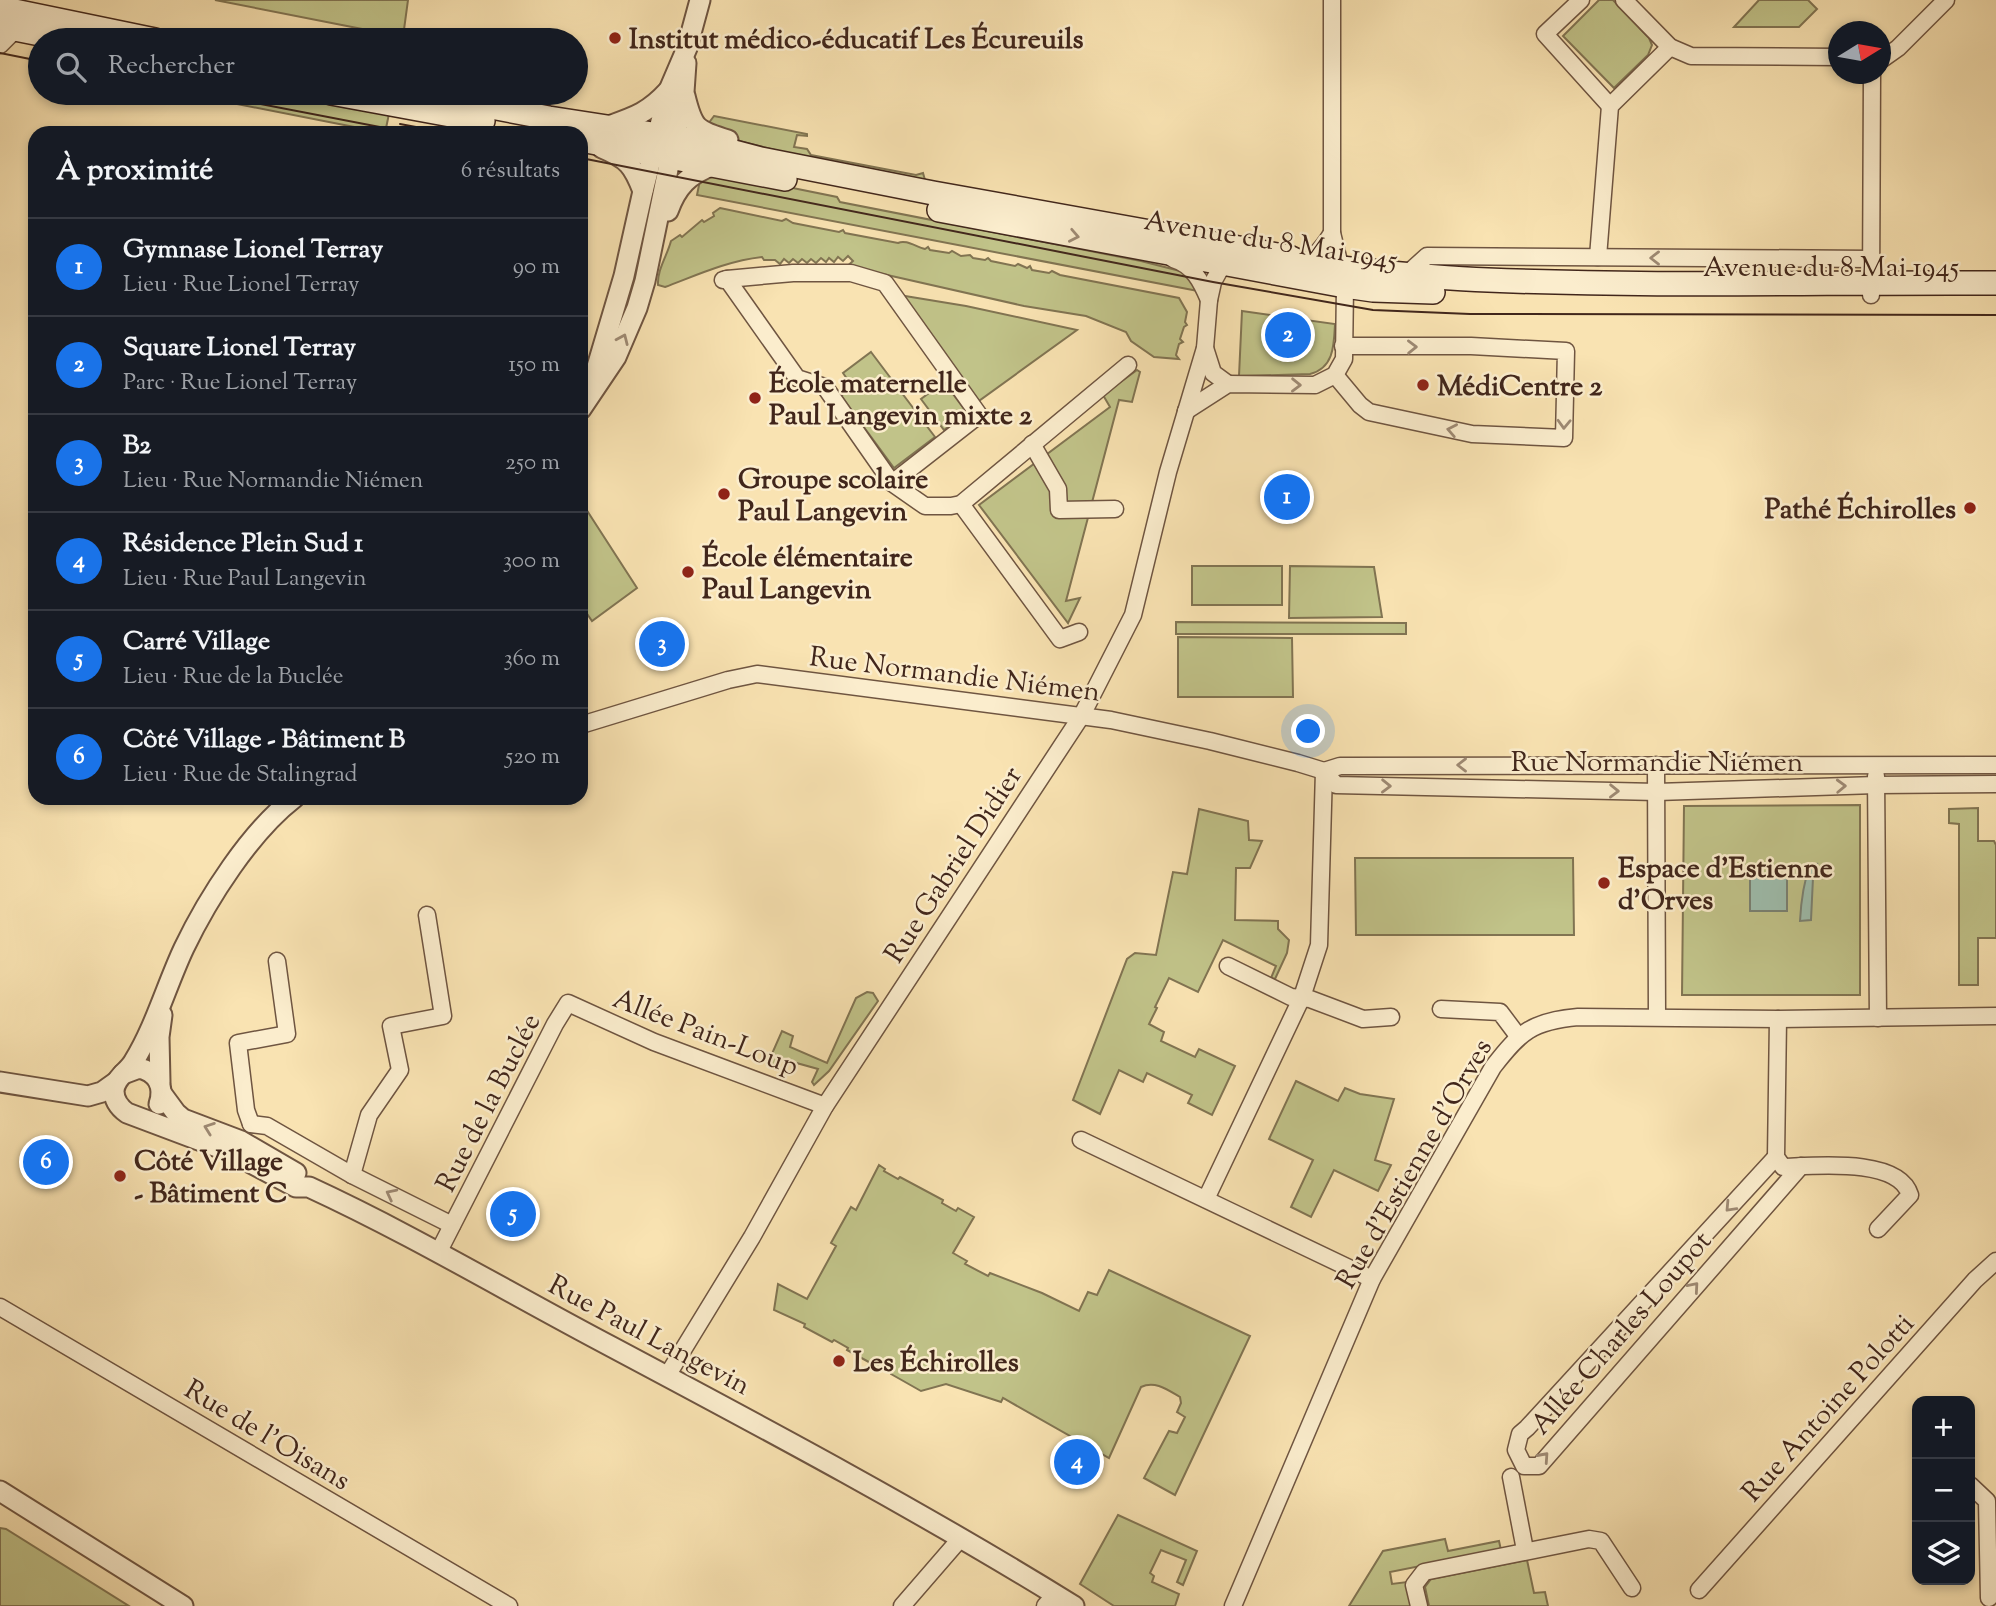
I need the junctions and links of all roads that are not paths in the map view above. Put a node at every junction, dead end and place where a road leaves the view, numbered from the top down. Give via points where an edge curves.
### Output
1 (699, 0) edge
2 (1332, 0) edge
3 (1581, 0) edge
4 (1624, 0) edge
5 (1946, 0) edge
6 (7, 24) edge
7 (44, 28) edge
8 (28, 29) edge
9 (1670, 47) junction
10 (1891, 53) edge
11 (683, 57) junction
12 (1828, 57) edge
13 (1872, 84) edge
14 (677, 91) junction
15 (396, 105) edge
16 (481, 105) edge
17 (1609, 106) junction
18 (508, 126) edge
19 (606, 127) junction
20 (588, 139) edge
21 (588, 141) edge
22 (663, 145) junction
23 (761, 159) junction
24 (714, 165) junction
25 (643, 191) junction
26 (1332, 233) junction
27 (652, 247) junction
28 (1138, 248) junction
29 (1598, 257) junction
30 (1871, 259) junction
31 (1223, 264) junction
32 (1303, 264) junction
33 (647, 271) junction
34 (1406, 275) junction
35 (1343, 277) junction
36 (1996, 284) edge
37 (1871, 289) junction
38 (1996, 296) edge
39 (1209, 300) junction
40 (1343, 346) junction
41 (1205, 348) junction
42 (1128, 365) dead end
43 (1335, 375) junction
44 (1228, 384) junction
45 (588, 393) edge
46 (588, 398) edge
47 (1186, 411) junction
48 (1032, 444) junction
49 (892, 483) junction
50 (961, 504) junction
51 (1115, 509) dead end
52 (1079, 632) dead end
53 (1082, 715) junction
54 (588, 723) edge
55 (1656, 765) junction
56 (1876, 765) junction
57 (1928, 765) junction
58 (1996, 765) edge
59 (1324, 771) junction
60 (1929, 784) junction
61 (1996, 784) edge
62 (1876, 785) junction
63 (1657, 792) junction
64 (288, 805) edge
65 (427, 915) dead end
66 (277, 961) dead end
67 (1228, 966) dead end
68 (164, 997) junction
69 (1302, 997) junction
70 (568, 1003) joint
71 (1441, 1009) dead end
72 (1657, 1016) junction
73 (1996, 1016) edge
74 (1391, 1017) dead end
75 (1878, 1018) junction
76 (1778, 1019) junction
77 (1518, 1036) junction
78 (120, 1078) junction
79 (0, 1083) edge
80 (161, 1088) junction
81 (65, 1094) junction
82 (825, 1106) junction
83 (131, 1115) junction
84 (240, 1139) junction
85 (1081, 1140) dead end
86 (1776, 1157) junction
87 (1801, 1166) junction
88 (352, 1175) junction
89 (1206, 1199) junction
90 (452, 1225) junction
91 (1878, 1229) dead end
92 (438, 1253) junction
93 (1996, 1261) edge
94 (1372, 1279) junction
95 (0, 1307) edge
96 (667, 1377) junction
97 (1511, 1477) dead end
98 (1975, 1489) edge
99 (0, 1491) edge
100 (961, 1539) junction
101 (1525, 1550) junction
102 (1632, 1588) dead end
103 (1699, 1590) dead end
104 (1050, 1600) edge
105 (1992, 1601) edge
106 (183, 1606) edge
107 (509, 1606) edge
108 (902, 1606) edge
109 (1073, 1606) edge
110 (1233, 1606) edge
111 (1419, 1606) edge

1 - 11 street
2 - 26 street
3 - 17 street via 1545,34
4 - 9 street
5 - 10 street
6 - 7 main road
6 - 8 main road
9 - 12 street via 1691,56
9 - 17 street
11 - 14 street
11 - 22 street
13 - 30 street
14 - 19 street via 644,113
14 - 22 street
14 - 23 street via 692,122
15 - 18 main road
16 - 19 main road
17 - 29 street
19 - 22 main road
20 - 22 main road
21 - 25 street via 630,164
22 - 23 main road, Avenue du 8 Mai 1945
22 - 24 main road, Avenue du 8 Mai 1945
22 - 25 street
22 - 27 street
22 - 33 street via 640,233
23 - 32 main road, Avenue du 8 Mai 1945 via 1289,257
24 - 27 street via 695,172 674,193
24 -> 28 main road, Avenue du 8 Mai 1945
25 - 45 street via 624,276
26 - 32 street
26 - 35 street
27 - 33 street
28 - 31 main road, Avenue du 8 Mai 1945
28 - 39 street via 1183,262 1195,272
30 -> 29 street, Avenue du 8 Mai 1945
29 - 34 street, Avenue du 8 Mai 1945 via 1427,256
30 - 37 street
31 - 32 street via 1233,260 1288,268
31 - 35 main road, Avenue du 8 Mai 1945
31 - 39 street
32 - 35 main road, Avenue du 8 Mai 1945
46 -> 33 street via 615,357 637,308
34 - 35 main road, Avenue du 8 Mai 1945
34 - 37 main road, Avenue du 8 Mai 1945
35 - 37 main road, Avenue du 8 Mai 1945 via 1373,290 1493,294
35 - 40 street
36 - 37 main road, Avenue du 8 Mai 1945
37 - 38 main road, Avenue du 8 Mai 1945
39 - 41 street
40 - 43 street via 1344,359
40 -> 43 street via 1566,351 1564,438 1472,434 1369,412
41 - 44 street via 1213,373
41 - 47 street, Rue Gabriel Didier
42 - 48 street
44 -> 43 street via 1315,385
44 - 47 street
47 - 53 street, Rue Gabriel Didier via 1133,615
48 - 50 street
48 - 51 street via 1058,489 1059,510
49 - 49 street via 979,415 885,283 850,273 725,280 797,378 825,387
49 - 50 street via 925,506
50 - 52 street via 1060,639
53 - 54 street, Rue Normandie Niémen via 757,674
53 - 59 street, Rue Normandie Niémen via 1210,741
53 - 82 street, Rue Gabriel Didier
55 - 56 street, Rue Normandie Niémen
55 -> 59 street, Rue Normandie Niémen via 1340,766
55 - 63 street
56 - 57 street, Rue Normandie Niémen
56 - 62 street
57 - 58 street, Rue Normandie Niémen
57 - 60 street
59 -> 63 street, Rue Normandie Niémen via 1336,785
59 - 69 street via 1319,945
60 - 61 street, Rue Normandie Niémen
60 - 62 street, Rue Normandie Niémen
63 -> 62 street, Rue Normandie Niémen
62 - 75 street
63 - 72 street
64 - 68 street via 248,846 215,893
65 - 88 street via 443,1016 391,1026 400,1070 369,1115
66 - 84 street via 287,1034 238,1043 246,1111
67 - 69 street via 1291,997
68 - 78 street via 134,1062
68 - 80 street via 159,1037
69 - 74 street via 1363,1019
69 - 89 street
70 - 82 street, Allée Pain-Loup via 654,1042
70 - 90 street, Rue de la Buclée
71 - 77 street via 1500,1012
72 - 76 street, Rue d'Estienne d'Orves
72 - 77 street, Rue d'Estienne d'Orves via 1559,1019
73 - 75 street, Rue d'Estienne d'Orves
75 - 76 street, Rue d'Estienne d'Orves
76 - 86 street
77 - 94 street, Rue d'Estienne d'Orves via 1493,1067
78 - 80 street via 131,1069 148,1070
78 - 81 street via 102,1092
78 - 83 street via 115,1100
79 - 81 street
80 - 83 street via 156,1108
84 -> 80 street, Rue Paul Langevin via 183,1119
81 - 83 street, Rue Paul Langevin
82 - 96 street, Rue Gabriel Didier
83 - 84 street, Rue Paul Langevin
84 - 88 street, Rue de la Buclée via 267,1126
84 - 92 street, Rue Paul Langevin via 297,1173 309,1187
85 - 89 street
86 - 87 street via 1783,1167
86 -> 87 street, Allée Charles Loupot via 1520,1434 1516,1450 1524,1465 1539,1466
87 - 91 street via 1870,1167 1908,1187 1910,1195
90 -> 88 street, Rue de la Buclée
89 - 94 street
90 - 92 street, Rue de la Buclée
92 - 96 street, Rue Paul Langevin
93 - 103 street, Rue Antoine Polotti
94 - 110 street, Rue d'Estienne d'Orves
95 - 107 street, Rue de l'Oisans
96 - 100 street, Rue Paul Langevin
97 - 101 street
98 - 105 street via 1987,1500
99 - 106 street
100 - 104 street, Rue Paul Langevin
100 - 108 street
101 - 102 street via 1601,1541
101 - 111 street via 1424,1572 1415,1585
104 - 109 street, Rue Paul Langevin

